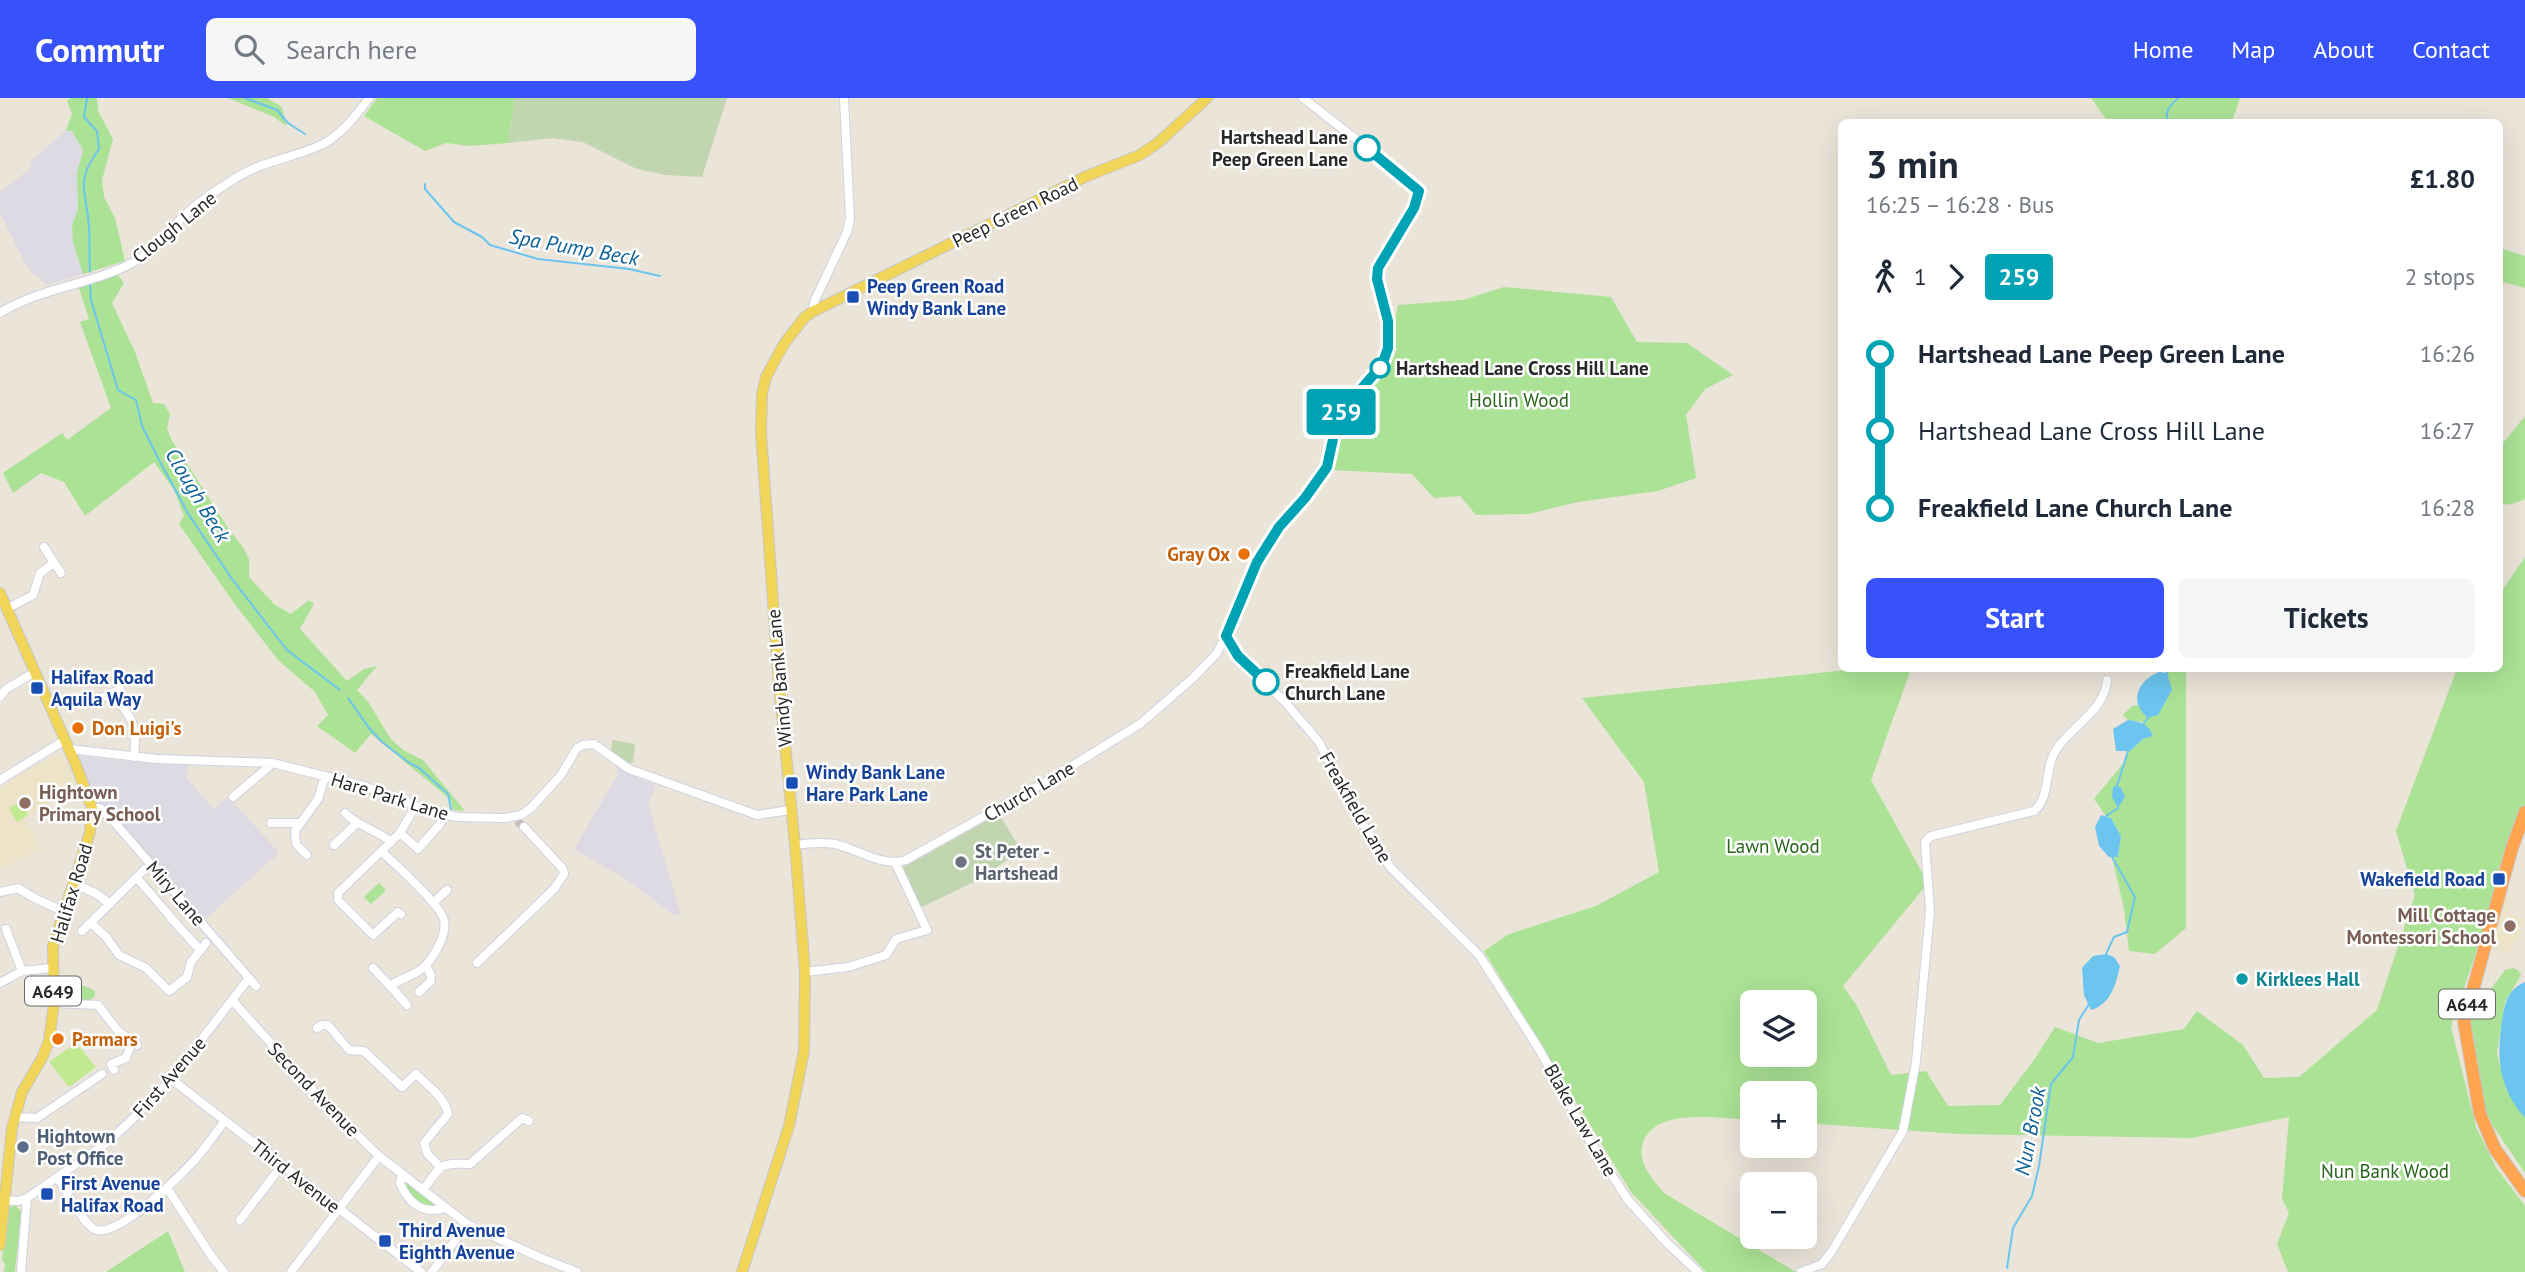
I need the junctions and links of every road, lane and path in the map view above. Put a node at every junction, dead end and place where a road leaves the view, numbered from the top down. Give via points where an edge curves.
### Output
1 (369, 98) edge
2 (844, 98) edge
3 (1207, 98) edge
4 (1303, 98) edge
5 (812, 312) junction
6 (0, 313) edge
7 (44, 547) dead end
8 (54, 563) junction
9 (61, 573) dead end
10 (0, 593) edge
11 (8, 608) junction
12 (1226, 636) junction
13 (1217, 653) junction
14 (1238, 656) junction
15 (35, 672) junction
16 (2107, 680) dead end
17 (0, 697) edge
18 (86, 699) dead end
19 (67, 744) junction
20 (134, 757) junction
21 (273, 763) junction
22 (325, 776) junction
23 (0, 780) edge
24 (233, 797) dead end
25 (413, 805) junction
26 (92, 808) junction
27 (790, 810) junction
28 (2525, 811) edge
29 (345, 813) dead end
30 (443, 814) junction
31 (271, 822) dead end
32 (518, 822) junction
33 (299, 823) junction
34 (356, 824) junction
35 (400, 833) junction
36 (391, 842) junction
37 (334, 845) dead end
38 (795, 845) junction
39 (382, 852) junction
40 (307, 855) dead end
41 (896, 864) junction
42 (145, 869) dead end
43 (137, 878) junction
44 (73, 883) junction
45 (447, 890) dead end
46 (0, 892) edge
47 (433, 903) junction
48 (110, 904) junction
49 (63, 911) junction
50 (401, 914) dead end
51 (91, 923) junction
52 (6, 929) dead end
53 (82, 931) dead end
54 (1479, 956) joint
55 (477, 963) dead end
56 (426, 965) junction
57 (51, 968) junction
58 (373, 968) dead end
59 (22, 971) junction
60 (805, 972) junction
61 (249, 978) junction
62 (0, 983) edge
63 (256, 986) dead end
64 (390, 986) junction
65 (419, 992) dead end
66 (232, 1000) junction
67 (54, 1003) junction
68 (407, 1005) dead end
69 (317, 1028) dead end
70 (114, 1070) dead end
71 (102, 1074) dead end
72 (171, 1079) junction
73 (14, 1117) junction
74 (225, 1121) junction
75 (529, 1121) dead end
76 (379, 1156) junction
77 (282, 1165) junction
78 (440, 1167) junction
79 (401, 1174) junction
80 (58, 1178) junction
81 (167, 1188) junction
82 (423, 1190) junction
83 (2525, 1191) edge
84 (27, 1198) junction
85 (3, 1200) junction
86 (445, 1208) junction
87 (340, 1209) junction
88 (240, 1220) dead end
89 (467, 1224) junction
90 (0, 1245) edge
91 (293, 1269) edge
92 (22, 1272) edge
93 (224, 1272) edge
94 (304, 1272) edge
95 (421, 1272) edge
96 (432, 1272) edge
97 (577, 1272) edge
98 (742, 1272) edge
99 (1698, 1272) edge
100 (1801, 1272) edge

1 - 6 street, Clough Lane via 339,133 237,177 198,204 134,262 25,299
2 - 5 street, Windy Bank Lane via 850,219
3 - 5 main road, Peep Green Road via 1140,155 1087,176
4 - 12 street, Church Lane via 1419,191 1414,208 1378,268 1388,321 1388,348 1382,365 1341,412 1327,467 1257,562
5 - 27 main road, Windy Bank Lane via 772,362 762,394 766,519
7 - 8 street
8 - 9 street
8 - 11 street via 40,573 35,593
10 - 11 main road
11 - 15 main road
12 - 13 street, Church Lane
12 - 14 street, Freakfield Lane
13 - 14 street
13 - 41 street, Church Lane via 1140,724 964,830
14 - 54 street, Freakfield Lane via 1319,742 1390,867
15 - 17 street
15 - 19 main road
16 - 100 street via 2097,705 2051,758 2041,805 2034,811 1931,836 1925,842 1930,911 1916,1062 1903,1131 1832,1251 1822,1264
18 - 20 street via 89,704 116,691 135,728
19 - 20 street, Hare Park Lane
19 - 23 street
19 - 26 main road
20 - 21 street, Hare Park Lane
21 - 22 street, Hare Park Lane
21 - 24 street
22 - 25 street, Hare Park Lane
22 - 33 street via 318,799
25 - 30 street, Hare Park Lane
25 - 35 street
26 - 44 main road, Halifax Road / A649 via 90,832
26 - 61 street, Miry Lane via 100,808 115,822
27 - 32 street via 757,815 629,769 588,744 578,748 561,775
27 - 38 main road, Windy Bank Lane
28 - 83 highway, A644 via 2464,1023 2480,1114 2502,1160
29 - 34 street
30 - 32 street, Hare Park Lane
30 - 35 street via 418,849
31 - 33 street
32 - 55 street via 564,874
33 - 40 street via 296,844
34 - 36 street
34 - 37 street
35 - 36 street
36 - 39 street
38 - 41 street via 835,844
38 - 60 main road, Windy Bank Lane
39 - 47 street
39 - 50 street via 338,893 338,900 371,936
41 - 60 street via 927,930 896,939 886,955 848,967
42 - 43 street
43 - 48 street
43 - 51 street, Miry Lane via 203,947 191,962 187,977 169,991 146,968 119,955
44 - 48 street
44 - 49 main road, Halifax Road / A649
45 - 47 street
46 - 49 street via 18,888
47 - 56 street via 442,913 445,933
48 - 51 street
49 - 57 main road, Halifax Road / A649
51 - 53 street
52 - 59 street
54 - 99 street, Blake Law Lane via 1628,1200
56 - 64 street
56 - 65 street via 431,981
57 - 59 street
57 - 67 main road, Halifax Road / A649
58 - 64 street
59 - 62 street
60 - 98 main road, Windy Bank Lane via 804,1051 792,1110
61 - 63 street, Miry Lane
61 - 66 street, First Avenue
64 - 68 street
66 - 72 street, First Avenue
66 - 76 street, Second Avenue
67 - 70 street via 98,1005 117,1031 134,1044 126,1058 111,1064
67 - 73 main road, Halifax Road / A649 via 49,1041 22,1091
69 - 78 street via 328,1025 349,1051 364,1051 402,1087 416,1074 439,1097 448,1114 424,1143
71 - 73 street via 37,1118
72 - 74 street, Third Avenue
72 - 80 street, First Avenue via 108,1142
73 - 85 main road, Halifax Road / A649
74 - 77 street, Third Avenue
74 - 81 street
75 - 78 street via 522,1118 470,1164
76 - 79 street, Second Avenue
76 - 87 street
77 - 87 street, Third Avenue
77 - 88 street
78 - 82 street
79 - 82 street, Second Avenue
79 - 86 street, Second Avenue via 404,1194 412,1204 437,1211
80 - 81 street via 88,1225 96,1230 118,1226
80 - 84 street, First Avenue
81 - 93 street
82 - 86 street, Second Avenue
84 - 85 street, First Avenue
84 - 92 street
85 - 90 main road, Halifax Road / A649
86 - 89 street, Second Avenue
87 - 91 street
87 - 95 street, Third Avenue
89 - 96 street
89 - 97 street, Second Avenue
91 - 94 street

